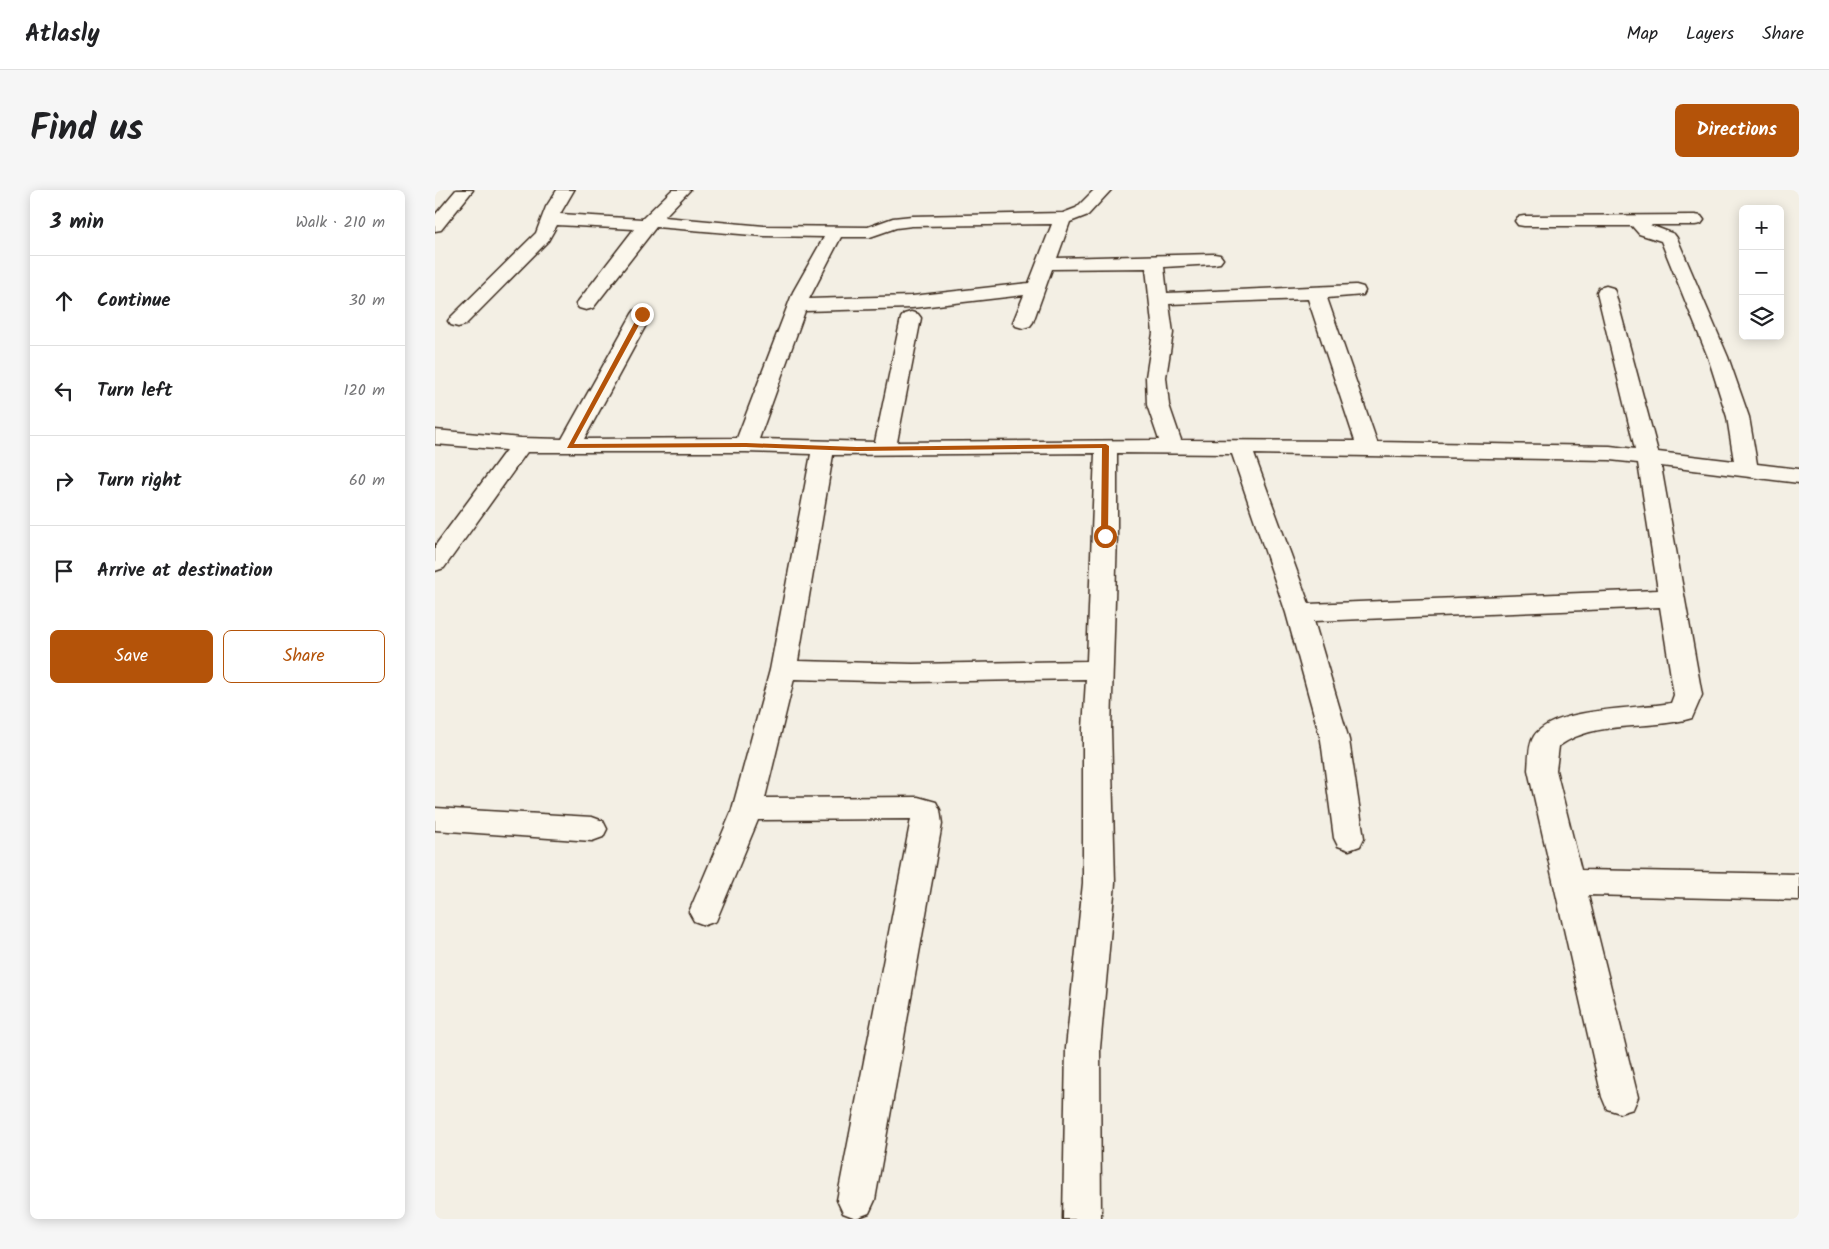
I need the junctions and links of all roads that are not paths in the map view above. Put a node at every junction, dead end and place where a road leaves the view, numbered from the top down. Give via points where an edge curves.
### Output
1 (465, 190) edge
2 (566, 190) edge
3 (682, 190) edge
4 (1103, 190) edge
5 (1063, 218) junction
6 (549, 219) junction
7 (1524, 220) dead end
8 (1636, 220) junction
9 (1695, 220) dead end
10 (650, 223) junction
11 (435, 226) edge
12 (835, 232) junction
13 (1214, 259) dead end
14 (1154, 262) junction
15 (1046, 264) junction
16 (1037, 288) junction
17 (1356, 291) dead end
18 (1606, 292) dead end
19 (1316, 293) junction
20 (1159, 299) junction
21 (586, 304) dead end
22 (797, 305) junction
23 (642, 314) dead end
24 (911, 318) dead end
25 (458, 322) dead end
26 (1023, 322) dead end
27 (435, 437) edge
28 (521, 445) junction
29 (746, 445) junction
30 (569, 446) junction
31 (1106, 446) junction
32 (1173, 446) junction
33 (1241, 447) junction
34 (823, 448) junction
35 (1368, 448) junction
36 (885, 449) junction
37 (1649, 458) junction
38 (1747, 470) junction
39 (1799, 476) edge
40 (435, 563) edge
41 (1671, 598) junction
42 (1299, 613) junction
43 (783, 670) junction
44 (1099, 670) junction
45 (747, 809) junction
46 (435, 819) edge
47 (591, 829) dead end
48 (1349, 838) dead end
49 (1569, 882) junction
50 (1799, 887) edge
51 (705, 912) dead end
52 (1620, 1097) dead end
53 (857, 1200) dead end
54 (1081, 1219) edge

1 - 11 street
2 - 6 street
3 - 10 street
4 - 5 street via 1082,213
5 - 12 street via 912,221 893,223 871,232
5 - 15 street
6 - 10 street
6 - 25 street via 549,227 542,237
7 - 8 street
8 - 9 street
8 - 38 street via 1645,230 1668,238 1718,357 1738,417
10 - 12 street
10 - 21 street
12 - 22 street
13 - 14 street
14 - 15 street
14 - 20 street
15 - 16 street
16 - 22 street via 912,302
16 - 26 street
17 - 19 street
18 - 37 street
19 - 20 street
19 - 35 street
20 - 32 street via 1163,333 1156,377 1158,405
22 - 29 street
23 - 30 street
24 - 36 street
27 - 28 street
28 - 30 street
28 - 40 street
29 - 30 street
29 - 34 street
31 - 32 street
31 - 36 street
31 - 44 street
32 - 33 street
33 - 35 street
33 - 42 street
34 - 36 street
34 - 43 street
35 - 37 street via 1610,454
37 - 38 street
37 - 41 street
38 - 39 street
41 - 42 street
41 - 49 street via 1688,695 1682,711 1577,723 1555,732 1545,741 1542,770
42 - 48 street via 1335,740
43 - 44 street via 913,673
43 - 45 street
44 - 54 street via 1099,883 1083,1048
45 - 51 street
45 - 53 street via 925,810 927,824
46 - 47 street
49 - 50 street
49 - 52 street

